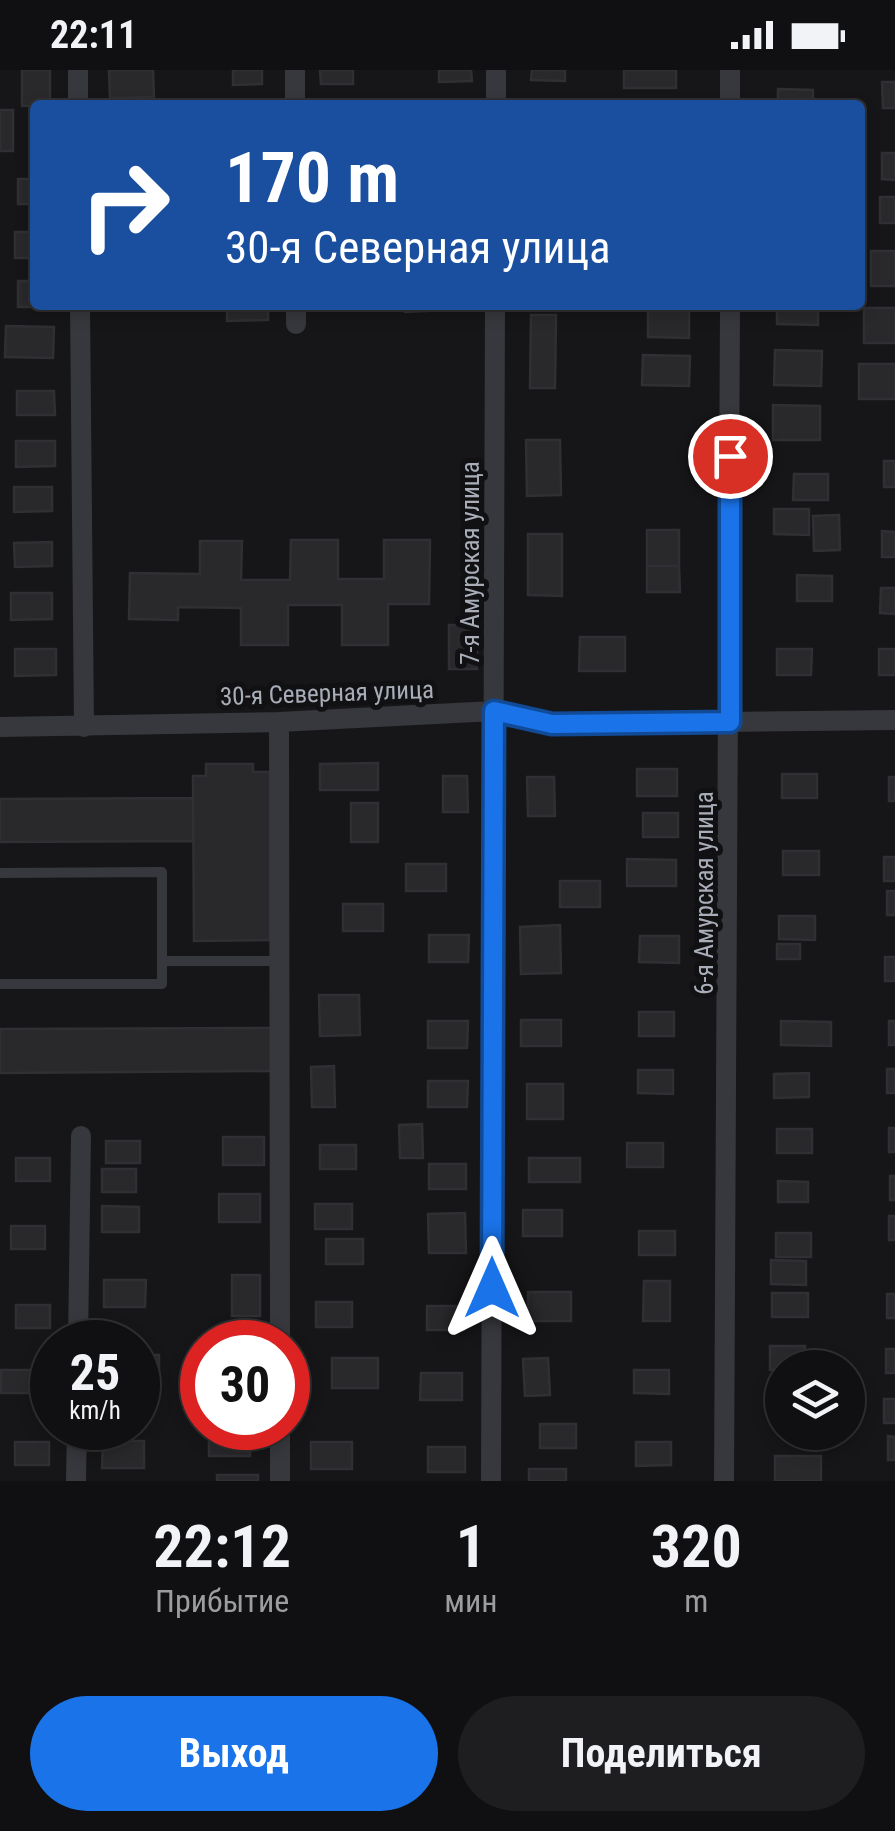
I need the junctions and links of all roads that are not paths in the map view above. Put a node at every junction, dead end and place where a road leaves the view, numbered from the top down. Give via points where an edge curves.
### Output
1 (78, 70) edge
2 (295, 70) edge
3 (496, 70) edge
4 (730, 70) edge
5 (78, 100) edge
6 (295, 100) edge
7 (496, 100) edge
8 (730, 100) edge
9 (80, 310) edge
10 (495, 310) edge
11 (730, 310) edge
12 (494, 711) junction
13 (895, 720) edge
14 (279, 722) junction
15 (730, 722) junction
16 (0, 727) edge
17 (84, 727) junction
18 (0, 873) edge
19 (162, 961) junction
20 (280, 961) junction
21 (0, 984) edge
22 (81, 1136) dead end
23 (78, 1320) edge
24 (280, 1320) edge
25 (77, 1450) edge
26 (280, 1450) edge
27 (76, 1481) edge
28 (280, 1481) edge
29 (491, 1481) edge
30 (724, 1481) edge

1 - 5 street
2 - 6 street
3 - 7 street
4 - 8 street
9 - 17 street
10 - 12 street, 7-я Амурская улица
11 - 15 street, 6-я Амурская улица
12 - 14 street, 30-я Северная улица
12 - 15 street, 30-я Северная улица via 552,724
12 - 29 street, 7-я Амурская улица
13 - 15 street, 30-я Северная улица
14 - 17 street, 30-я Северная улица
14 - 20 street
15 - 30 street, 6-я Амурская улица
16 - 17 street, 30-я Северная улица
18 - 19 lane via 162,872
19 - 20 lane
19 - 21 lane via 162,984
20 - 24 street
22 - 23 street
25 - 27 street
26 - 28 street

